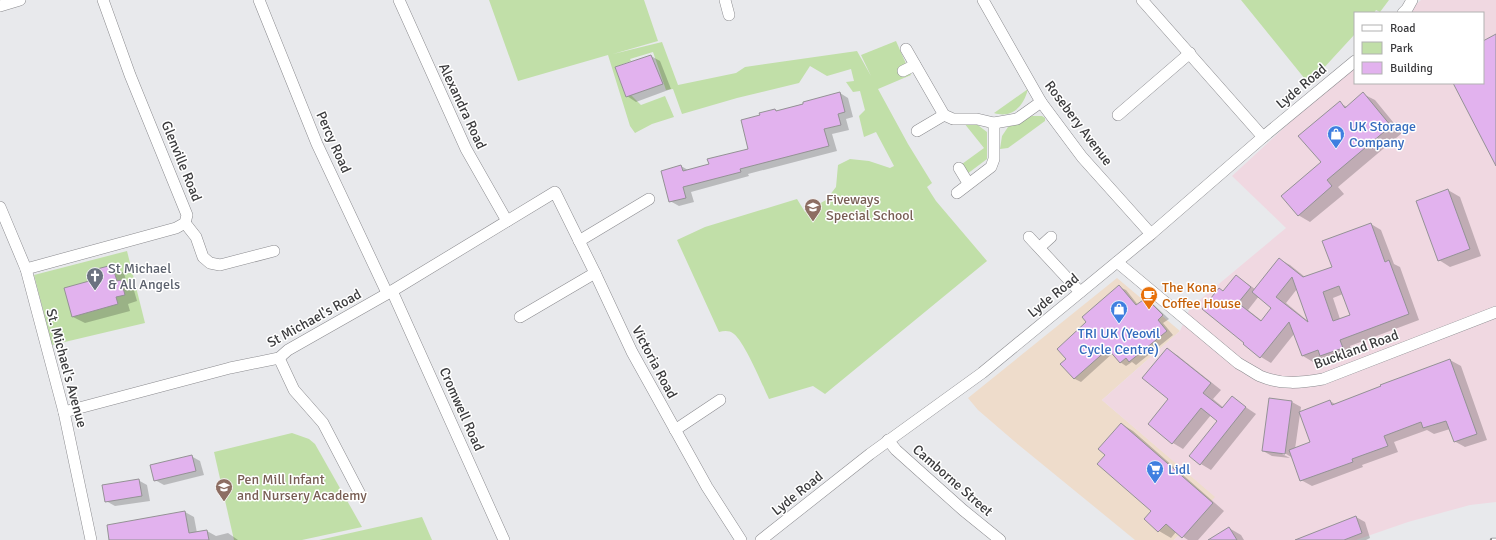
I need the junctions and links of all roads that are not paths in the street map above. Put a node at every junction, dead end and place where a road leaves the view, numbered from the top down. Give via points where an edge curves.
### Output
1 (20, 0) edge
2 (103, 0) edge
3 (259, 0) edge
4 (399, 0) edge
5 (725, 0) edge
6 (983, 0) edge
7 (1142, 0) edge
8 (1412, 0) edge
9 (0, 6) edge
10 (1403, 12) edge
11 (729, 15) dead end
12 (906, 49) dead end
13 (1190, 53) junction
14 (1354, 62) edge
15 (915, 65) junction
16 (903, 71) dead end
17 (1041, 102) junction
18 (944, 115) junction
19 (1118, 115) dead end
20 (994, 123) junction
21 (918, 132) dead end
22 (1263, 137) junction
23 (959, 168) dead end
24 (968, 183) junction
25 (555, 192) joint
26 (957, 193) dead end
27 (649, 200) dead end
28 (0, 207) edge
29 (507, 221) junction
30 (185, 223) junction
31 (1151, 234) junction
32 (1029, 237) dead end
33 (1051, 237) dead end
34 (579, 241) junction
35 (1040, 247) junction
36 (274, 251) dead end
37 (1117, 262) junction
38 (26, 269) junction
39 (595, 273) junction
40 (389, 292) junction
41 (1080, 292) junction
42 (1496, 312) edge
43 (520, 317) dead end
44 (279, 358) junction
45 (720, 400) dead end
46 (64, 412) junction
47 (675, 430) junction
48 (888, 440) junction
49 (360, 494) dead end
50 (90, 540) edge
51 (504, 540) edge
52 (741, 540) edge
53 (761, 540) edge
54 (1000, 540) edge

1 - 9 street
2 - 30 street, Glenville Road via 130,75 187,215
3 - 40 street, Percy Road via 317,144
4 - 29 street, Alexandra Road via 466,149
5 - 11 street
6 - 17 street, Rosebery Avenue
7 - 13 street
8 - 10 street
12 - 15 street
13 - 19 street
13 - 22 street
14 - 22 street, Lyde Road
15 - 16 street
15 - 18 street
17 - 20 street via 1017,119
17 - 31 street, Rosebery Avenue via 1082,157
18 - 20 street
18 - 21 street
20 - 24 street via 994,159 991,167
22 - 31 street, Lyde Road
23 - 24 street
24 - 26 street
25 - 29 street, St Michael's Road
25 - 34 street, Victoria Road
27 - 34 street
28 - 38 street, St. Michael's Avenue
29 - 40 street, St Michael's Road
30 - 36 street via 196,237 203,257 210,263 220,265
30 - 38 street, Glenville Road via 176,228
31 - 37 street, Lyde Road
32 - 35 street
33 - 35 street
34 - 39 street, Victoria Road
35 - 41 street
37 - 41 street, Lyde Road
37 - 42 street, Buckland Road via 1238,363 1260,376 1278,381 1298,383 1323,379
38 - 46 street, St. Michael's Avenue
39 - 43 street
39 - 47 street, Victoria Road via 632,352
40 - 44 street, St Michael's Road via 288,350
40 - 51 street, Cromwell Road
41 - 48 street, Lyde Road via 982,373
44 - 46 street, St Michael's Road via 230,368
44 - 49 street via 294,390 323,423
45 - 47 street
46 - 50 street, St. Michael's Avenue
47 - 52 street, Victoria Road
48 - 53 street, Lyde Road
48 - 54 street, Camborne Street via 896,450

